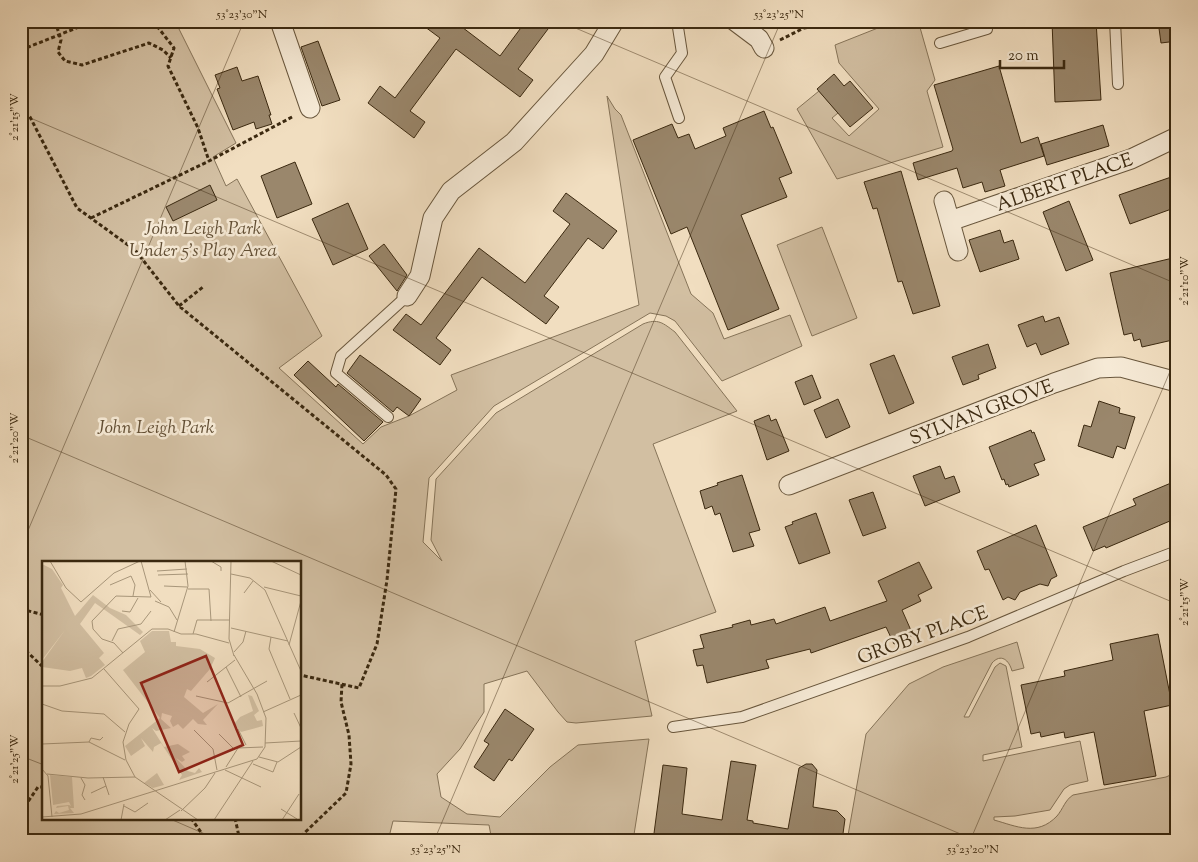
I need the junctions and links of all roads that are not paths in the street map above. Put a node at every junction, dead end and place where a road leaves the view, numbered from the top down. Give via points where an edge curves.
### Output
1 (280, 21) edge
2 (614, 21) edge
3 (678, 21) edge
4 (735, 21) edge
5 (987, 21) edge
6 (1115, 21) edge
7 (940, 43) dead end
8 (764, 48) road end
9 (1118, 84) dead end
10 (310, 108) road end
11 (678, 118) dead end
12 (1177, 136) edge
13 (944, 201) dead end
14 (950, 220) junction
15 (958, 251) dead end
16 (407, 296) joint
17 (1177, 382) edge
18 (388, 417) dead end
19 (789, 485) dead end
20 (1177, 551) edge
21 (673, 727) dead end

1 - 10 street
2 - 16 street via 594,54 514,142 451,191 433,218 420,276
3 - 11 lane via 682,53 665,77
4 - 8 street via 759,39
5 - 7 lane via 987,29
6 - 9 lane
12 - 14 street, ALBERT PLACE via 1131,159
13 - 14 street
14 - 15 street
16 - 18 lane via 341,356 336,373
17 - 19 street, SYLVAN GROVE via 1121,367 1098,368
20 - 21 lane, GROBY PLACE via 968,637 742,717

